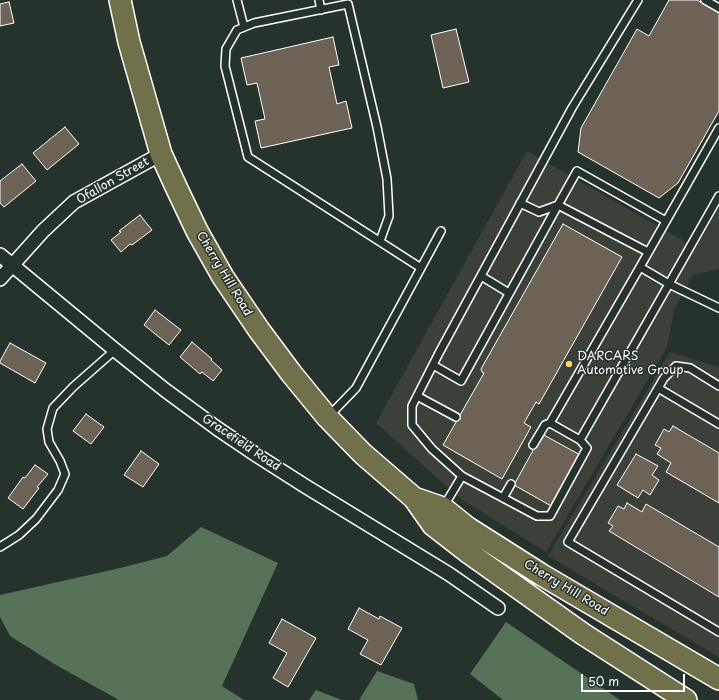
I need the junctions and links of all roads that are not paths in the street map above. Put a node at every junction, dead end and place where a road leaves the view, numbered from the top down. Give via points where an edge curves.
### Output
1 (120, 0) edge
2 (237, 0) edge
3 (319, 0) edge
4 (638, 0) edge
5 (705, 0) edge
6 (719, 8) edge
7 (321, 10) junction
8 (244, 28) junction
9 (719, 128) edge
10 (161, 154) junction
11 (719, 196) edge
12 (520, 203) junction
13 (558, 205) junction
14 (666, 221) junction
15 (442, 231) dead end
16 (380, 241) junction
17 (648, 252) junction
18 (0, 255) edge
19 (12, 265) junction
20 (640, 267) junction
21 (421, 268) junction
22 (481, 276) junction
23 (0, 279) edge
24 (670, 284) junction
25 (509, 293) junction
26 (719, 308) edge
27 (115, 350) junction
28 (433, 365) junction
29 (719, 386) edge
30 (658, 388) junction
31 (417, 396) junction
32 (327, 417) junction
33 (456, 417) dead end
34 (550, 423) junction
35 (719, 424) edge
36 (580, 440) junction
37 (533, 445) dead end
38 (462, 476) junction
39 (511, 484) dead end
40 (414, 498) junction
41 (503, 498) junction
42 (443, 508) junction
43 (0, 547) edge
44 (498, 608) dead end
45 (719, 632) edge
46 (719, 678) edge
47 (686, 700) edge

1 - 10 main road, Cherry Hill Road
2 - 8 lane
3 - 7 lane
4 - 12 lane via 572,108
5 - 6 lane
7 - 8 lane via 254,23
7 - 16 lane via 348,4 387,179 389,216
8 - 16 lane via 237,30 226,49 225,66 248,157
9 - 14 lane
10 - 19 street, Ofallon Street via 74,202
10 - 32 main road, Cherry Hill Road via 197,230 223,277 286,367
11 - 24 lane
12 - 13 lane via 539,212
12 - 22 lane
13 - 14 lane via 577,171
13 - 17 lane
13 - 25 lane
14 - 17 lane
15 - 21 lane
16 - 21 lane
17 - 20 lane
18 - 19 street, Gracefield Road
19 - 23 street, Ofallon Street
19 - 27 street, Gracefield Road
20 - 24 lane
20 - 34 lane
21 - 32 lane via 356,388
22 - 25 lane
22 - 28 lane
24 - 26 lane
24 - 36 lane
25 - 28 lane via 462,381
27 - 43 lane via 53,408 47,429 49,442 65,474 58,490 36,519 19,535
27 - 44 street, Gracefield Road via 165,390 258,456 449,574
28 - 31 lane
29 - 30 lane via 690,368 676,366
30 - 35 lane
30 - 45 lane via 568,542
31 - 33 lane
31 - 38 lane via 412,406 412,425 432,449
32 - 40 main road, Cherry Hill Road via 363,454
34 - 36 lane
34 - 37 lane via 545,425
36 - 41 lane via 587,448 550,516 537,516
38 - 41 lane
38 - 42 lane
39 - 41 lane
40 - 42 main road, Cherry Hill Road
40 - 47 main road, Cherry Hill Road via 433,525 469,553 583,634
42 - 46 main road, Cherry Hill Road via 468,528 529,566

